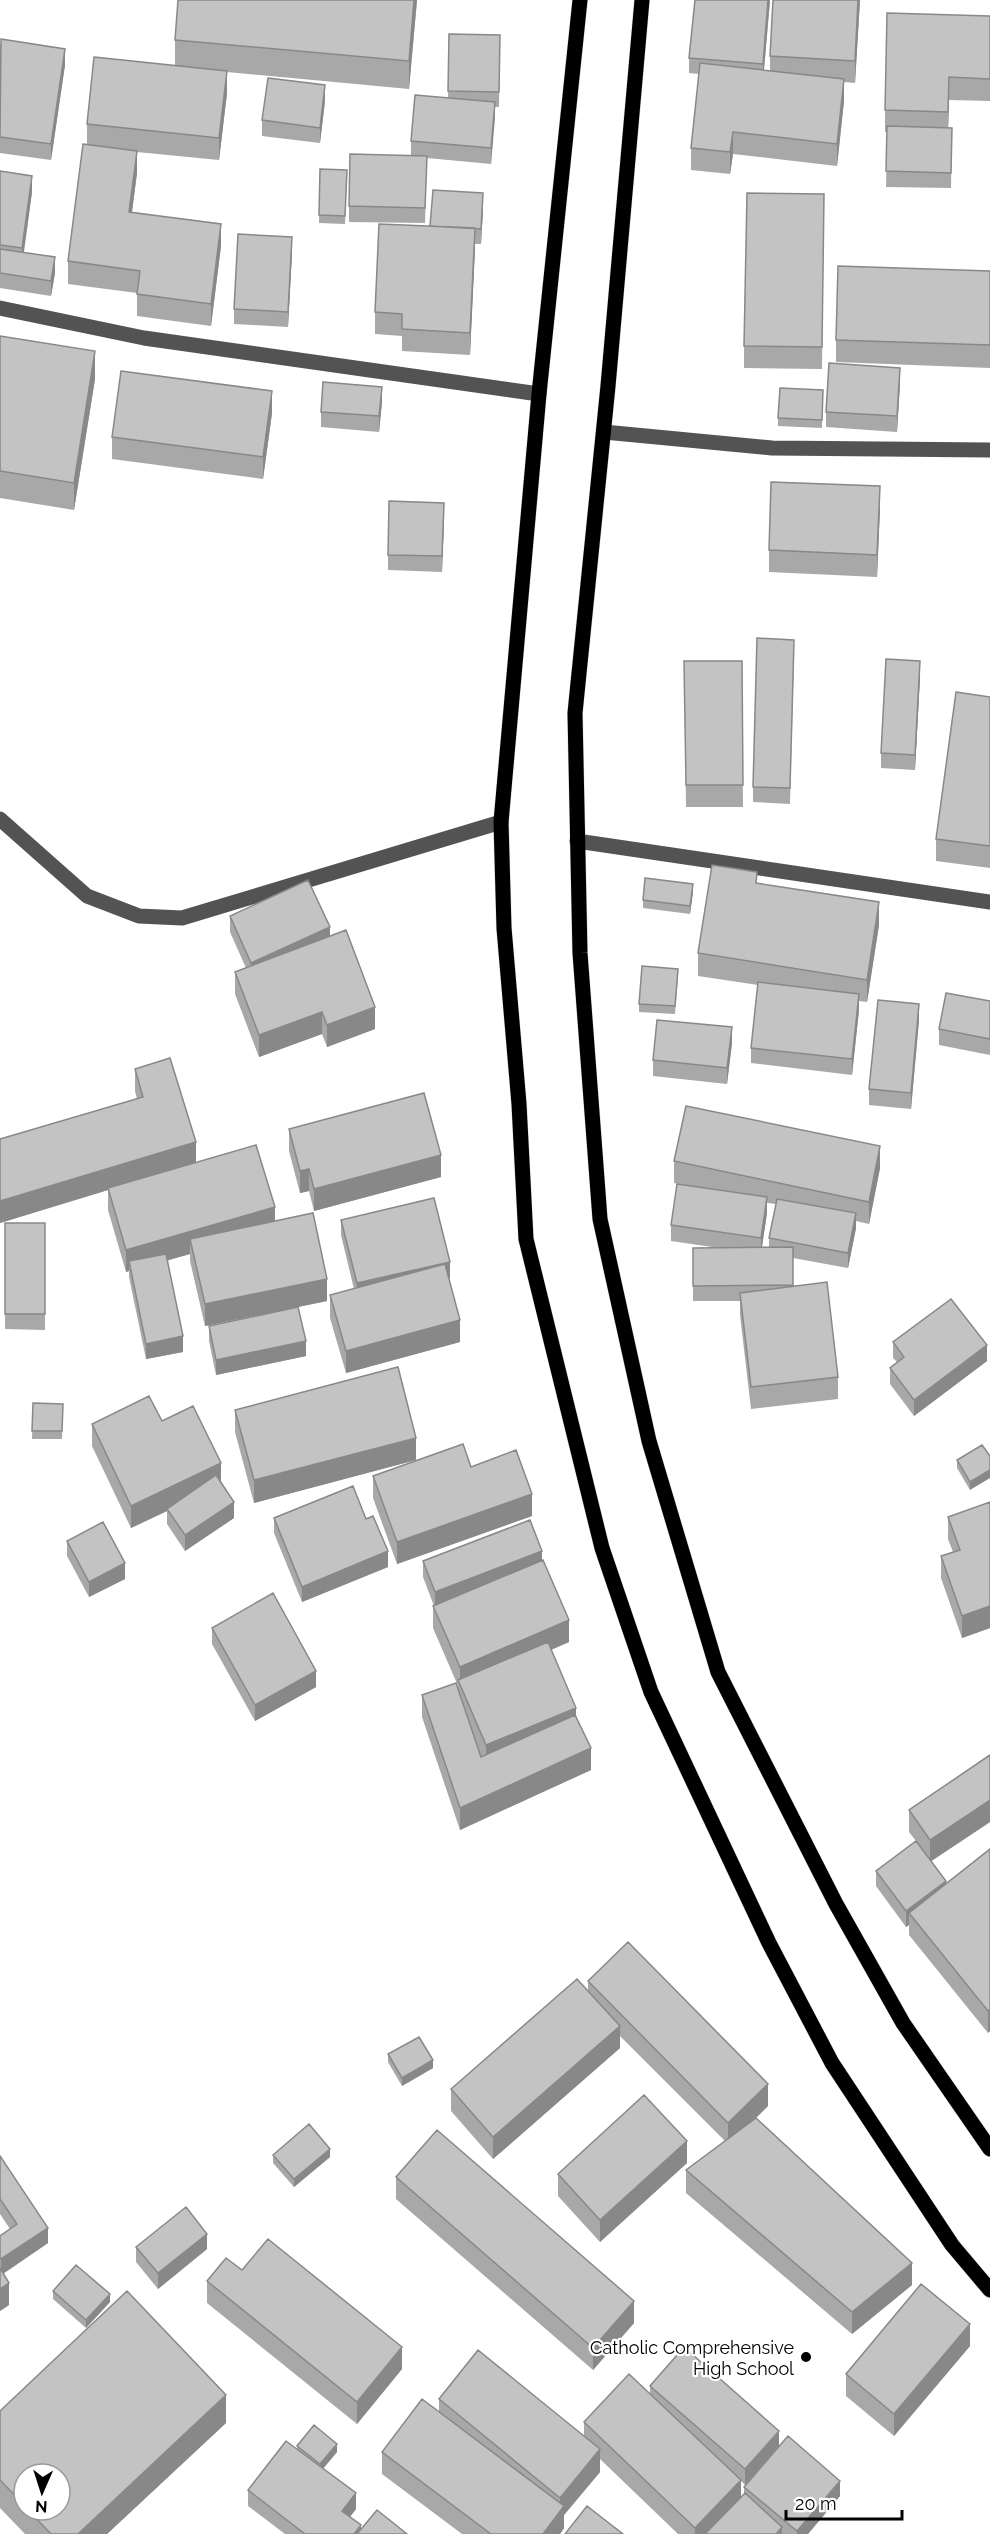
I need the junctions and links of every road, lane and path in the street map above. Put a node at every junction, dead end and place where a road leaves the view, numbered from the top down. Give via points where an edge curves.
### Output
1 (580, 0) edge
2 (642, 0) edge
3 (0, 308) edge
4 (539, 394) junction
5 (604, 432) junction
6 (990, 450) edge
7 (0, 819) edge
8 (501, 822) junction
9 (577, 841) junction
10 (990, 902) edge
11 (990, 2149) edge
12 (990, 2290) edge

1 - 4 main road
2 - 5 main road
3 - 4 street via 144,338
4 - 8 main road
5 - 6 street via 772,448
5 - 9 main road via 575,712
7 - 8 street via 87,896 139,916 182,918
8 - 12 main road via 504,928 526,1239 602,1548 651,1692 769,1943 832,2063 952,2245
9 - 10 street
9 - 11 main road via 580,953 600,1219 648,1441 718,1672 836,1904 903,2023

